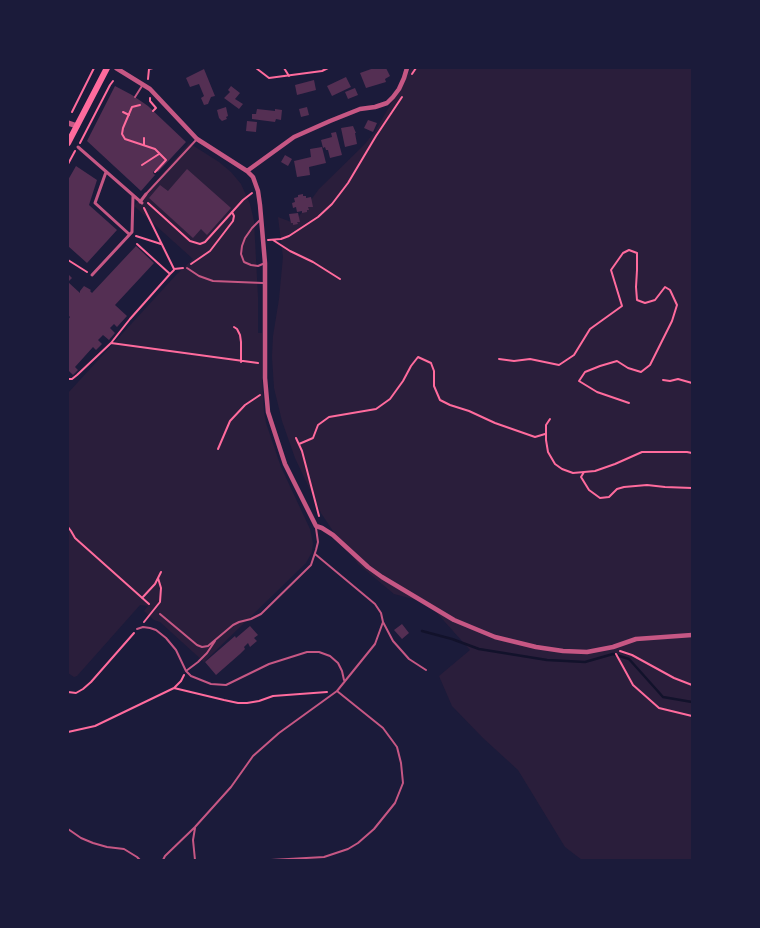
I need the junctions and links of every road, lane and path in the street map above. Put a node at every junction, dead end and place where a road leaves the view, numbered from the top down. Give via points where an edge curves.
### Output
1 (94, 68) edge
2 (107, 68) edge
3 (116, 68) edge
4 (153, 68) edge
5 (256, 68) edge
6 (284, 68) edge
7 (328, 68) edge
8 (407, 68) edge
9 (289, 76) junction
10 (148, 79) dead end
11 (113, 81) dead end
12 (143, 84) junction
13 (405, 92) dead end
14 (150, 96) dead end
15 (136, 97) dead end
16 (140, 105) dead end
17 (153, 111) dead end
18 (72, 112) dead end
19 (123, 112) dead end
20 (129, 115) junction
21 (68, 123) edge
22 (77, 126) junction
23 (84, 138) dead end
24 (144, 138) dead end
25 (197, 138) junction
26 (68, 140) edge
27 (144, 144) junction
28 (78, 147) dead end
29 (159, 154) junction
30 (142, 165) dead end
31 (248, 171) junction
32 (106, 172) junction
33 (155, 172) dead end
34 (258, 191) junction
35 (146, 194) joint
36 (133, 196) junction
37 (141, 201) junction
38 (232, 212) junction
39 (261, 219) junction
40 (129, 234) junction
41 (264, 240) junction
42 (273, 240) junction
43 (138, 244) dead end
44 (162, 244) junction
45 (68, 260) edge
46 (265, 263) junction
47 (187, 268) junction
48 (174, 269) junction
49 (170, 274) junction
50 (92, 275) joint
51 (340, 279) dead end
52 (266, 284) junction
53 (234, 327) dead end
54 (111, 343) junction
55 (499, 358) dead end
56 (240, 362) junction
57 (265, 364) junction
58 (68, 379) edge
59 (663, 380) dead end
60 (692, 383) edge
61 (266, 391) junction
62 (629, 403) dead end
63 (550, 419) dead end
64 (545, 434) junction
65 (296, 438) dead end
66 (299, 444) junction
67 (218, 449) dead end
68 (692, 453) edge
69 (584, 472) junction
70 (692, 488) edge
71 (316, 526) junction
72 (68, 527) edge
73 (322, 528) junction
74 (315, 554) junction
75 (161, 572) dead end
76 (158, 578) junction
77 (142, 598) junction
78 (149, 604) dead end
79 (160, 614) dead end
80 (383, 622) junction
81 (137, 629) junction
82 (692, 635) edge
83 (216, 639) junction
84 (614, 648) junction
85 (186, 670) junction
86 (426, 670) dead end
87 (344, 681) junction
88 (692, 685) edge
89 (174, 688) junction
90 (337, 691) junction
91 (68, 692) edge
92 (692, 716) edge
93 (68, 732) edge
94 (195, 827) junction
95 (68, 829) edge
96 (140, 860) edge
97 (163, 860) edge
98 (196, 860) edge
99 (271, 860) edge

1 - 18 path
2 - 22 main road
3 - 12 street
4 - 10 path via 149,69
5 - 9 path via 269,78
6 - 9 path
7 - 9 path
8 - 31 street via 398,89 387,103 360,109 294,137
11 - 23 path
12 - 15 lane
12 - 25 street
13 - 42 path via 332,204 293,234
14 - 17 path via 156,108
16 - 20 path via 132,107
19 - 20 path
20 - 27 path via 122,134 125,139
21 - 22 street
22 - 26 main road
24 - 27 path
25 - 31 street
25 - 35 lane
27 - 29 path
28 - 32 street
29 - 30 path
29 - 33 path via 166,160
31 - 34 street
32 - 36 street
32 - 40 street via 95,203
34 - 38 path via 248,195
34 - 39 street
35 - 37 street
36 - 37 street
36 - 40 street via 132,232
37 - 38 path via 190,240 200,244
37 - 44 path
38 - 47 path via 233,221 210,251
39 - 41 street
39 - 46 lane via 245,238 241,254 244,262 251,265
40 - 44 path
40 - 50 street
41 - 42 path
41 - 46 street
42 - 51 path
43 - 49 path
44 - 48 path
45 - 50 path
46 - 52 street
47 - 48 path
47 - 52 lane via 213,281
48 - 49 path
49 - 54 path
52 - 57 street
53 - 56 path via 241,342
54 - 56 path
54 - 58 path via 77,375
55 - 62 path via 514,361 530,359 559,365 574,355 590,329 622,306 610,270 629,250 636,253 637,300 645,303 655,300 665,288 670,290 677,305 672,321 650,365 641,372 617,361 584,372 579,381 597,392
56 - 57 path
57 - 61 street
59 - 60 path via 678,379
61 - 67 path via 230,421
61 - 71 street via 268,412 285,464
63 - 64 path
64 - 66 path via 535,437 440,400 434,386 431,363 418,357 390,399 376,409 329,417 318,425 313,438
64 - 69 path via 548,452 555,464 573,473
65 - 66 path
66 - 73 path
68 - 69 path via 642,452 601,469
69 - 70 path via 581,477 589,490 600,498 609,497 624,487
71 - 73 street
71 - 74 lane via 318,542
72 - 77 path via 75,538
73 - 84 street via 382,577 454,620 495,637 536,648 563,651
74 - 80 lane via 374,604
74 - 83 lane via 311,565 266,610 233,625
75 - 76 path
76 - 77 path
76 - 81 path via 162,588 160,602
77 - 78 path
79 - 83 lane via 199,646 208,646
80 - 86 lane via 402,652
80 - 87 lane via 375,644
81 - 85 lane via 150,628 166,638
81 - 91 path via 91,682 76,693
82 - 84 street via 636,640
83 - 85 lane via 207,653
84 - 88 path
84 - 92 path via 634,685 658,708
85 - 87 lane via 200,681 226,685 269,664 308,652 319,652 338,663
85 - 89 path
87 - 90 lane
89 - 90 path via 238,703 273,696
89 - 93 path via 96,726
90 - 94 lane via 279,733 254,756
90 - 99 lane via 383,728 397,747 403,782 395,803 374,829 348,849 324,857
94 - 97 lane
94 - 98 lane
95 - 96 lane via 93,843 124,848

